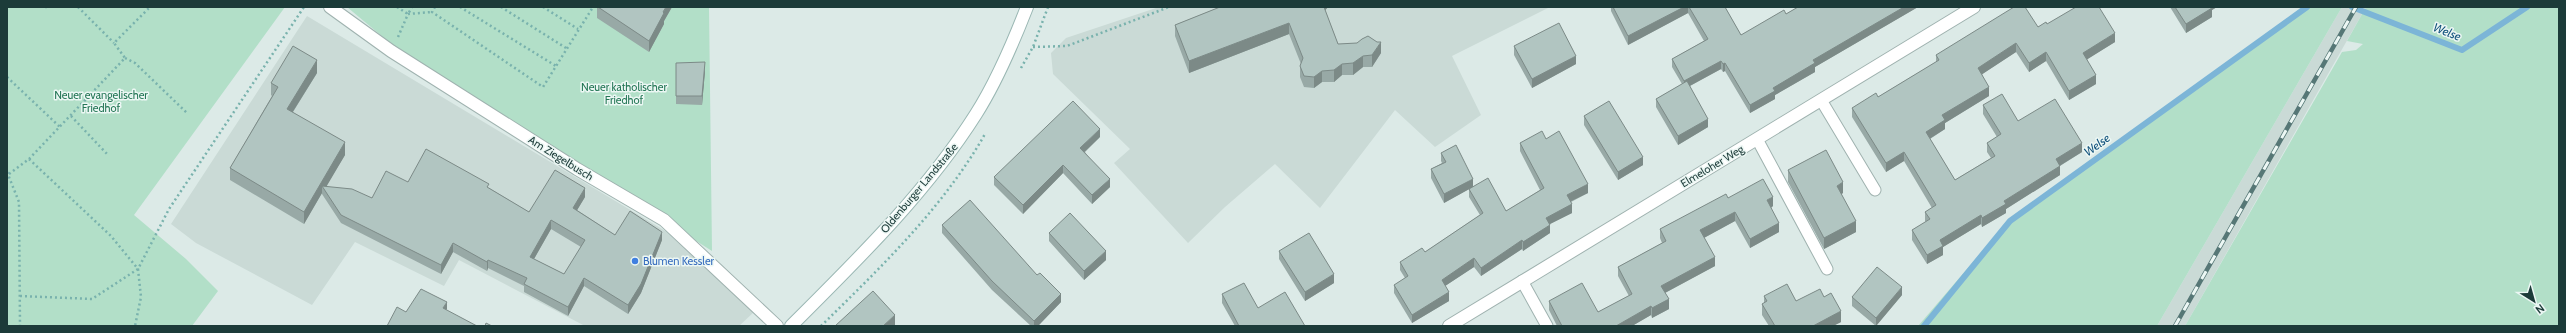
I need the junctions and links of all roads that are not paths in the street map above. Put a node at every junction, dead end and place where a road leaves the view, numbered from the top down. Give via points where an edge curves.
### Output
1 (330, 7) edge
2 (1027, 7) edge
3 (1974, 7) edge
4 (1821, 100) junction
5 (1757, 139) junction
6 (1876, 190) dead end
7 (1827, 269) dead end
8 (1522, 281) junction
9 (777, 326) edge
10 (791, 326) edge
11 (1449, 326) edge
12 (1547, 326) edge

1 - 9 street, Am Ziegelbusch via 392,51 577,169 664,220
2 - 10 street, Oldenburger Landstraße via 1015,39 977,112 945,160 861,256
3 - 4 street, Elmeloher Weg
4 - 5 street, Elmeloher Weg
4 - 6 lane
5 - 7 lane
5 - 8 street, Elmeloher Weg
8 - 11 street, Elmeloher Weg
8 - 12 lane

